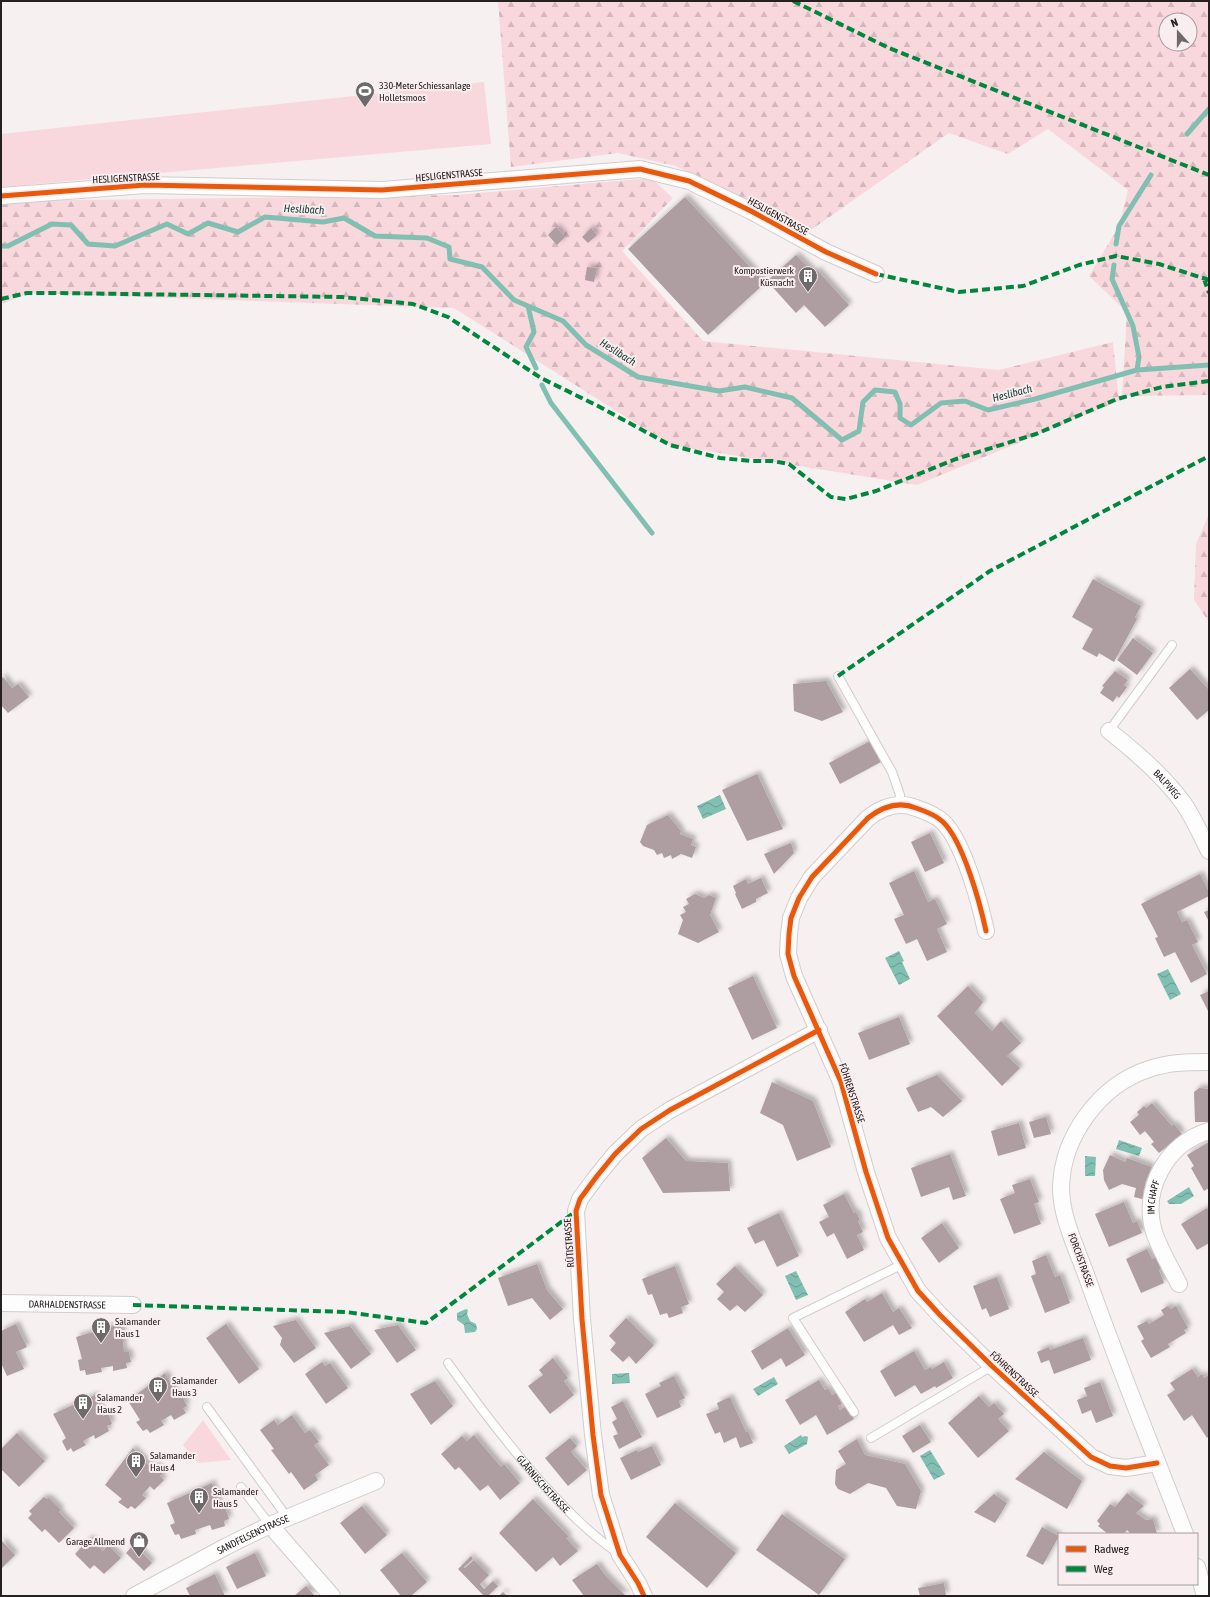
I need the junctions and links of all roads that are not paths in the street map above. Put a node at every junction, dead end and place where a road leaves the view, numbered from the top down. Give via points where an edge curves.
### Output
1 (1, 196) edge
2 (876, 274) dead end
3 (1172, 644) dead end
4 (838, 676) dead end
5 (1109, 731) joint
6 (899, 804) junction
7 (1209, 851) edge
8 (986, 931) dead end
9 (819, 1030) junction
10 (1209, 1062) edge
11 (1209, 1131) edge
12 (903, 1264) junction
13 (1179, 1284) dead end
14 (1, 1304) edge
15 (133, 1305) dead end
16 (448, 1363) dead end
17 (992, 1366) junction
18 (207, 1407) dead end
19 (854, 1412) dead end
20 (871, 1438) dead end
21 (1157, 1463) junction
22 (376, 1481) dead end
23 (241, 1487) dead end
24 (287, 1517) junction
25 (270, 1525) junction
26 (1185, 1533) edge
27 (620, 1555) junction
28 (1198, 1571) edge
29 (134, 1596) edge
30 (332, 1596) edge
31 (644, 1596) edge
32 (1205, 1596) edge

1 - 2 street, HESLIGENSTRASSE via 145,185 382,190 640,169 689,181 826,252
3 - 5 lane
4 - 6 lane via 892,772 900,795
5 - 7 street, BALPWEG via 1171,788 1184,804
6 - 8 street via 925,811 942,821 949,829 970,874
6 - 9 street, FÖHRENSTRASSE via 873,814 825,863 805,887 791,918 788,954 794,976
9 - 12 street, FÖHRENSTRASSE via 841,1082 866,1172 888,1238
9 - 27 street, RÜTISTRASSE via 653,1120 615,1154 580,1199 576,1212 582,1319 597,1474
10 - 21 street, FORCHSTRASSE via 1178,1062 1150,1068 1117,1085 1096,1105 1072,1139 1065,1157 1061,1187 1063,1210
11 - 13 street, IM CHAPF via 1198,1134 1172,1153 1157,1176 1153,1190 1151,1208 1154,1233
12 - 17 street, FÖHRENSTRASSE via 918,1291
12 - 19 lane via 793,1318
14 - 15 street, DARHALDENSTRASSE
16 - 27 lane, GLÄRNISCHSTRASSE via 509,1446 568,1512
17 - 20 lane
17 - 21 street, FÖHRENSTRASSE via 1091,1456 1110,1466 1126,1468
18 - 24 lane
21 - 26 street, FORCHSTRASSE
22 - 24 street, SANDFELSENSTRASSE
23 - 25 lane
24 - 25 street, SANDFELSENSTRASSE
25 - 29 street, SANDFELSENSTRASSE
25 - 30 street
27 - 31 street, GLÄRNISCHSTRASSE
28 - 32 street

